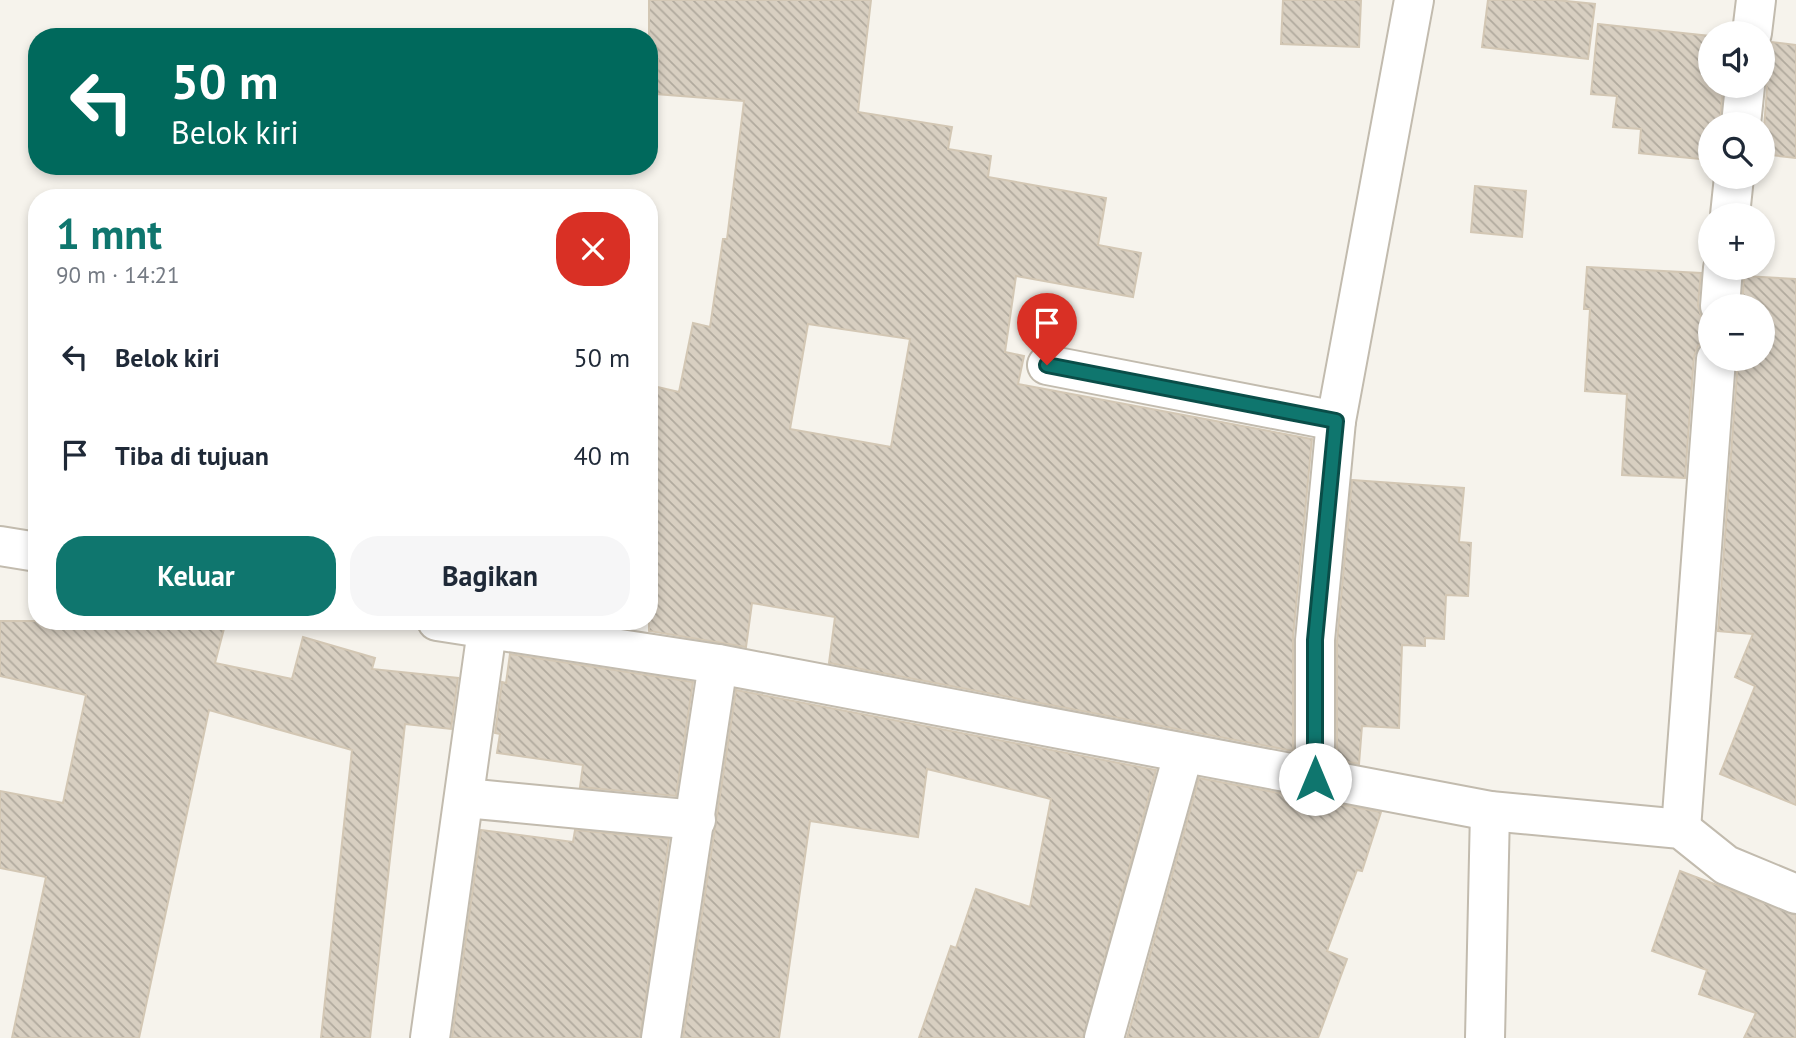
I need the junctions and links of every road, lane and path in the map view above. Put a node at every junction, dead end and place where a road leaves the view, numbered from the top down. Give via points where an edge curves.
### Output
1 (1414, 0) edge
2 (1746, 0) edge
3 (1756, 0) edge
4 (1753, 21) edge
5 (1047, 365) dead end
6 (1715, 371) edge
7 (1336, 421) junction
8 (0, 546) edge
9 (28, 551) edge
10 (487, 630) joint
11 (718, 664) junction
12 (1183, 755) junction
13 (1315, 779) junction
14 (465, 798) junction
15 (1490, 811) junction
16 (696, 821) junction
17 (1681, 829) junction
18 (1796, 894) edge
19 (430, 1038) edge
20 (662, 1038) edge
21 (1104, 1038) edge
22 (1485, 1038) edge

1 - 7 street
2 - 3 street
3 - 4 street
5 - 7 street
6 - 17 street
7 - 13 street via 1315,640
8 - 9 street
10 - 11 street
10 - 14 street
11 - 12 street
11 - 16 street
12 - 13 street
12 - 21 street
13 - 15 street
14 - 16 street
14 - 19 street
15 - 17 street
15 - 22 street
16 - 20 street
17 - 18 street via 1726,865

